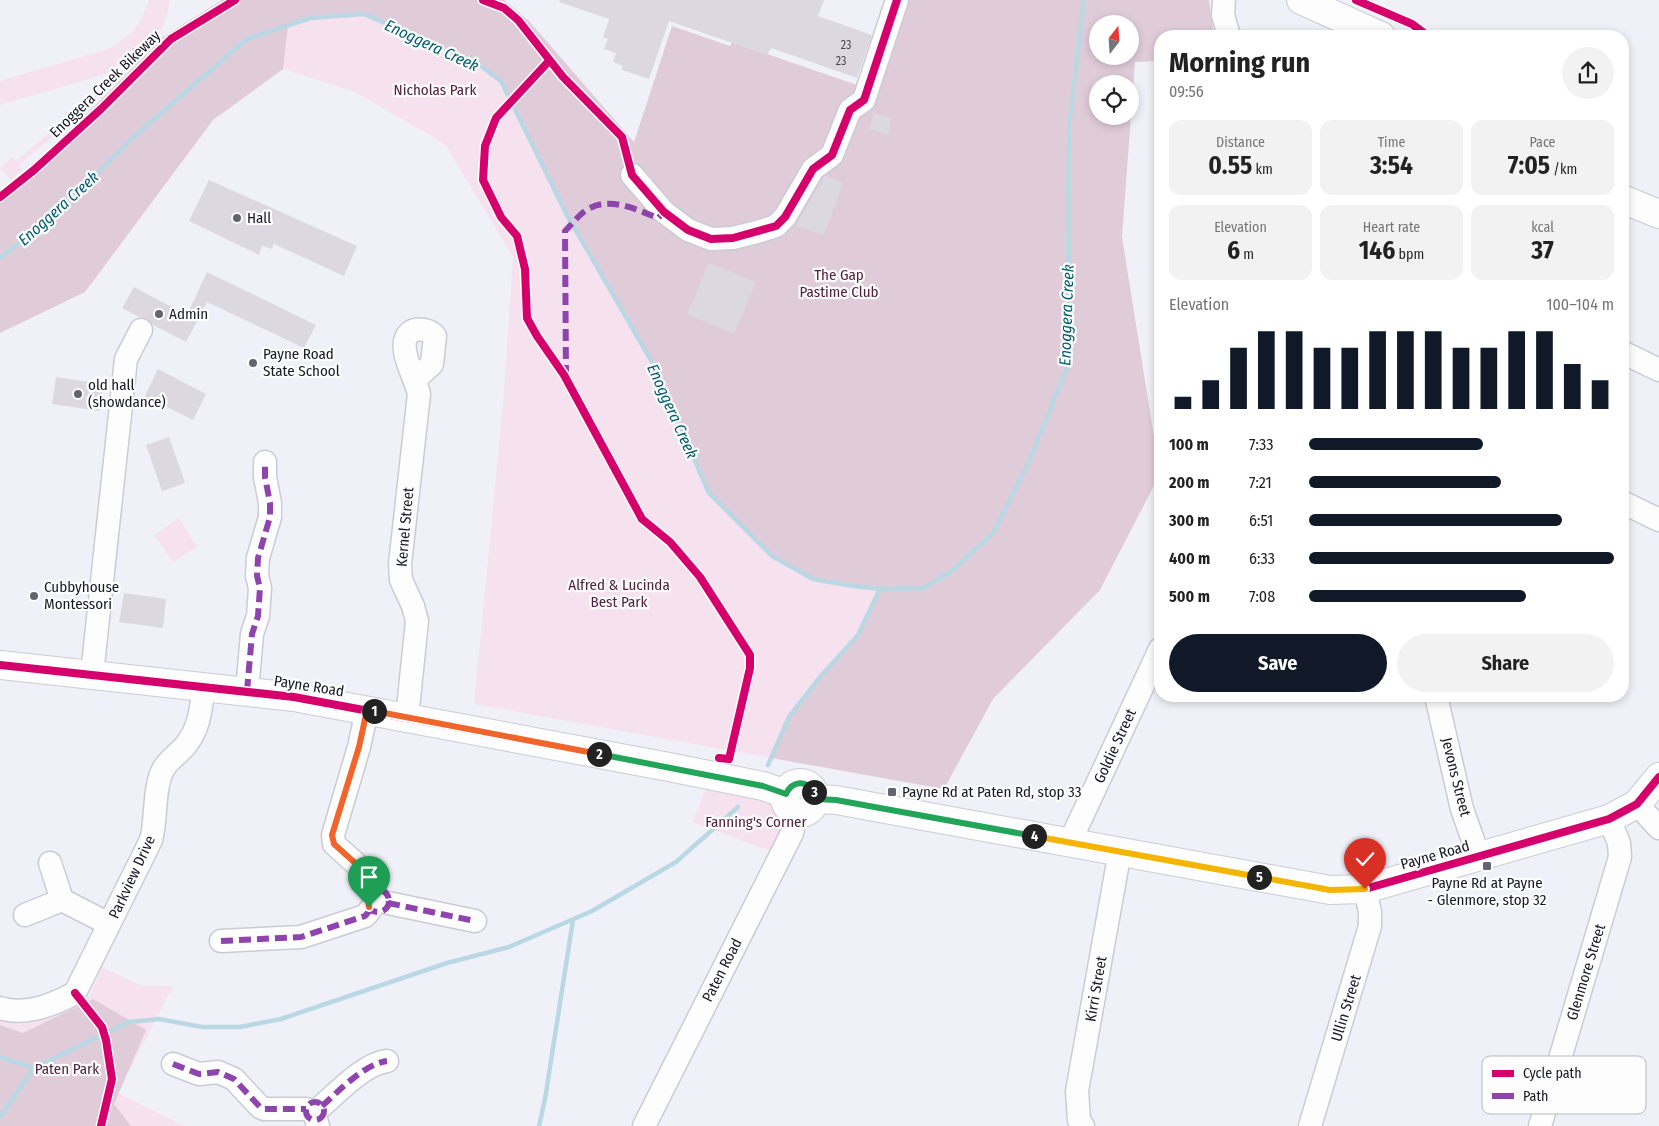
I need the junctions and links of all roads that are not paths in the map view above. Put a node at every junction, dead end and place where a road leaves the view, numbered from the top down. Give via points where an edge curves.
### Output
1 (897, 0) edge
2 (1224, 0) edge
3 (1301, 0) edge
4 (1227, 30) edge
5 (1368, 30) edge
6 (632, 175) dead end
7 (1629, 202) edge
8 (1659, 214) edge
9 (141, 330) dead end
10 (1629, 355) edge
11 (1659, 370) edge
12 (417, 386) dead end
13 (265, 462) dead end
14 (1629, 505) edge
15 (1659, 520) edge
16 (1154, 662) edge
17 (0, 665) edge
18 (92, 674) junction
19 (204, 687) junction
20 (247, 692) junction
21 (1437, 702) edge
22 (367, 710) junction
23 (407, 718) junction
24 (1659, 777) edge
25 (799, 802) junction
26 (1637, 804) junction
27 (1609, 819) junction
28 (1659, 828) edge
29 (1071, 842) junction
30 (1120, 851) junction
31 (1478, 857) junction
32 (50, 863) dead end
33 (1365, 889) junction
34 (62, 900) junction
35 (378, 901) junction
36 (25, 915) dead end
37 (475, 921) dead end
38 (109, 924) junction
39 (221, 941) dead end
40 (0, 1008) edge
41 (1561, 1056) edge
42 (387, 1061) dead end
43 (173, 1064) dead end
44 (1544, 1114) edge
45 (315, 1115) edge
46 (644, 1126) edge
47 (1083, 1126) edge
48 (1310, 1126) edge
49 (1540, 1126) edge

1 - 6 street via 864,100 850,110 832,155 813,169 786,217 776,226 733,238 711,240 688,230 666,214
2 - 4 street via 1223,15
3 - 5 main road
7 - 8 main road
9 - 18 street via 126,359
10 - 11 street
12 - 23 street, Kernel Street via 400,564 401,580 417,621
13 - 20 street via 270,518 258,558 258,616 252,634
14 - 15 street
16 - 29 street, Goldie Street
17 - 18 main road, Payne Road
18 - 19 main road, Payne Road
19 - 20 main road, Payne Road
19 - 38 street, Parkview Drive via 197,725 189,742 164,768 151,840
20 - 22 main road, Payne Road
21 - 31 street, Jevons Street via 1462,809
22 - 23 main road, Payne Road
22 - 35 street via 332,835 334,844 364,871
23 - 25 main road, Payne Road via 763,786
24 - 26 main road, Payne Road
25 - 29 main road, Payne Road via 836,800
25 - 46 street, Paten Road via 792,833
26 - 27 main road, Payne Road
26 - 28 street
27 - 31 main road, Payne Road
27 - 41 street, Glenmore Street via 1619,843 1620,857
29 - 30 main road, Payne Road
30 - 33 main road, Payne Road via 1330,890
30 - 47 street, Kirri Street via 1077,1091 1079,1120
31 - 33 main road, Payne Road
32 - 34 street
33 - 48 street, Ullin Street via 1370,926
34 - 36 street
34 - 38 street
35 - 37 street
35 - 39 street via 365,916 301,937
38 - 40 street, Parkview Drive via 75,993 40,1007 14,1011
42 - 45 street via 352,1079
43 - 45 street via 199,1074 218,1072 234,1079 264,1109
44 - 49 street, Glenmore Street

